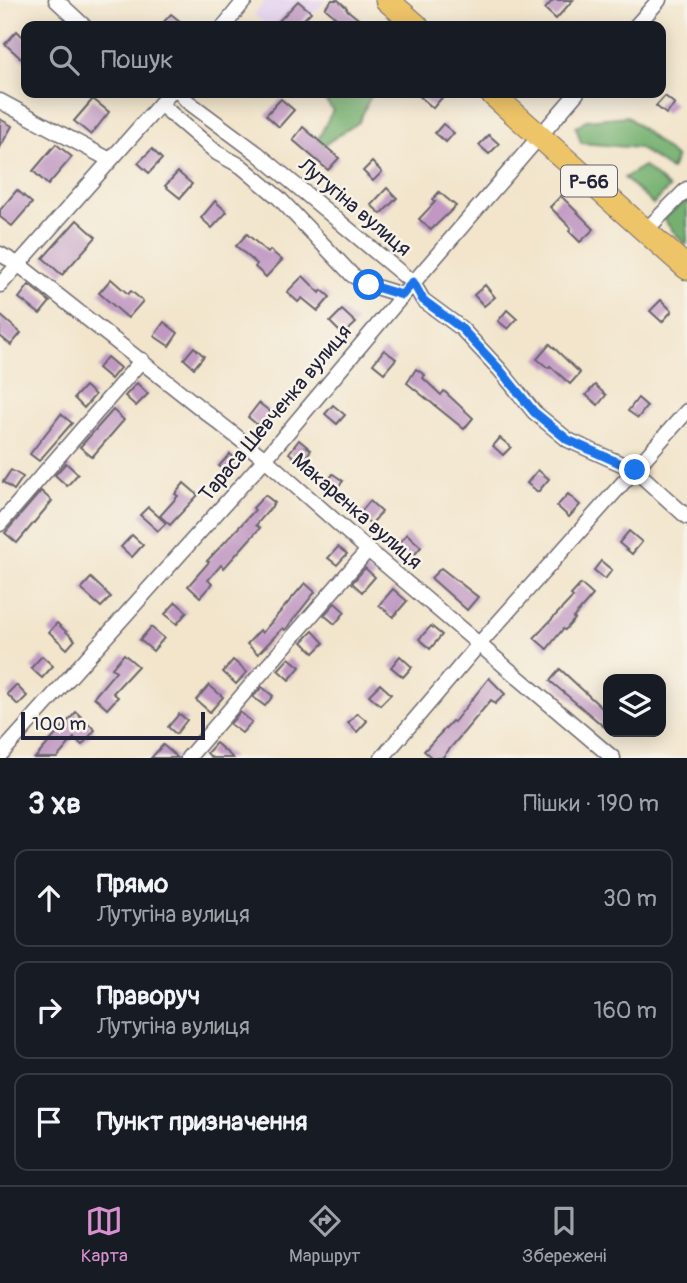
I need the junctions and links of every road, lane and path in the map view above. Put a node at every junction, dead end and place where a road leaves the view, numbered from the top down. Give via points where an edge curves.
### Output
1 (56, 0) edge
2 (245, 0) edge
3 (387, 0) edge
4 (659, 0) edge
5 (79, 21) edge
6 (228, 21) edge
7 (411, 21) edge
8 (640, 21) edge
9 (165, 98) edge
10 (186, 98) edge
11 (497, 98) edge
12 (572, 98) edge
13 (0, 101) edge
14 (539, 136) junction
15 (110, 160) junction
16 (687, 189) edge
17 (645, 231) junction
18 (0, 254) edge
19 (18, 264) junction
20 (687, 268) edge
21 (413, 282) junction
22 (0, 285) edge
23 (402, 295) junction
24 (142, 360) junction
25 (687, 411) edge
26 (265, 459) junction
27 (635, 470) junction
28 (687, 517) edge
29 (0, 524) edge
30 (368, 550) junction
31 (480, 643) junction
32 (600, 746) junction
33 (0, 755) edge
34 (188, 758) edge
35 (382, 758) edge
36 (589, 758) edge
37 (613, 758) edge

1 - 5 street
2 - 6 street
3 - 7 main road
4 - 8 street
9 - 15 street
9 - 23 street, Лутугіна вулиця via 217,153 241,166 279,198 352,275
10 - 21 street, Лутугіна вулиця
11 - 14 main road, Р-66
12 - 14 street, Тараса Шевченка вулиця
13 - 15 street
14 - 17 main road, Р-66
14 - 21 street, Тараса Шевченка вулиця
15 - 19 street
16 - 17 street
17 - 20 main road, Р-66
18 - 19 street, Макаренка вулиця
19 - 22 street
19 - 24 street, Макаренка вулиця
21 - 23 street, Тараса Шевченка вулиця
21 - 27 street, Лутугіна вулиця via 423,300 461,328 534,412 568,440
23 - 26 street, Тараса Шевченка вулиця
24 - 26 street, Макаренка вулиця
24 - 29 street
25 - 27 street
26 - 30 street, Макаренка вулиця
26 - 33 street, Тараса Шевченка вулиця
27 - 28 street, Лутугіна вулиця
27 - 31 street
30 - 31 street, Макаренка вулиця
30 - 34 street
31 - 32 street, Макаренка вулиця
31 - 35 street
32 - 36 street
32 - 37 street, Макаренка вулиця

